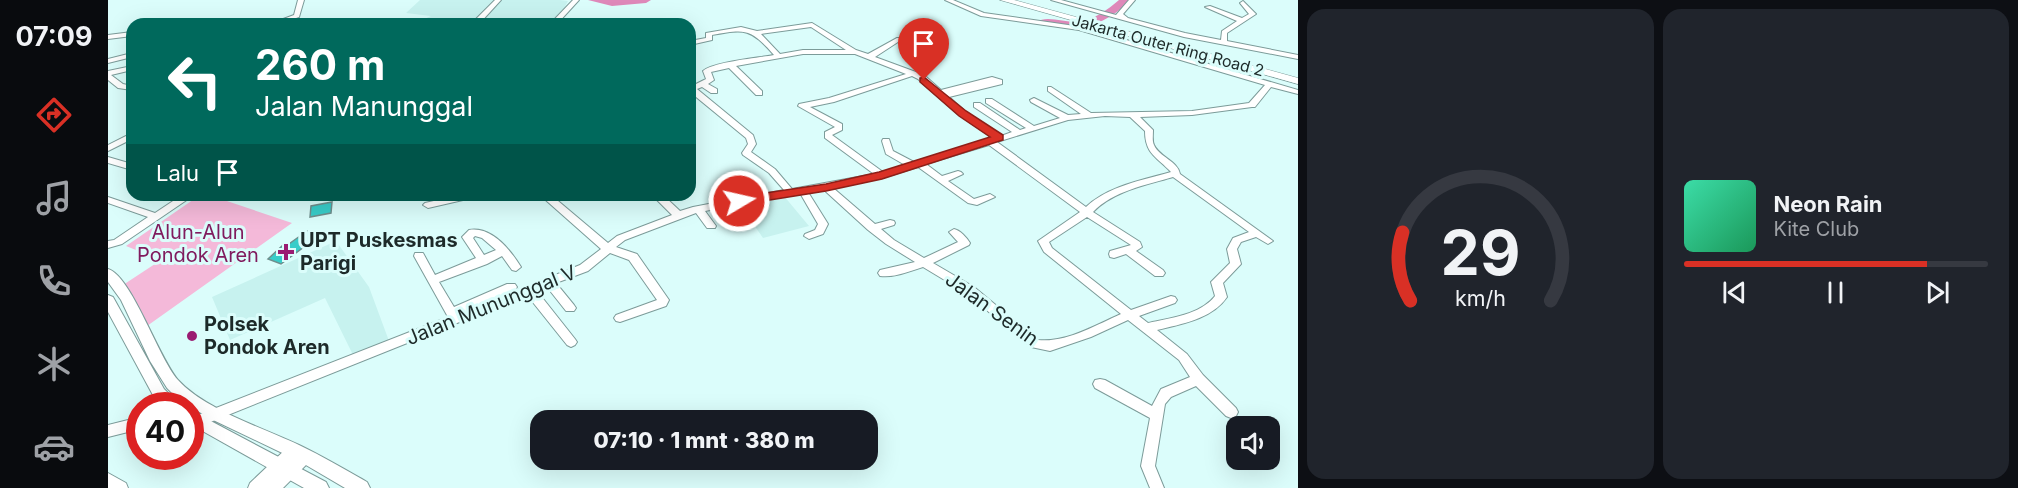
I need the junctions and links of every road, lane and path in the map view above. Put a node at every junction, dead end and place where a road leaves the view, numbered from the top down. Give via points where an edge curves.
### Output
1 (301, 0) edge
2 (498, 0) edge
3 (574, 0) edge
4 (948, 0) edge
5 (1004, 0) edge
6 (1025, 0) edge
7 (1054, 0) edge
8 (1132, 0) edge
9 (1243, 3) dead end
10 (1208, 7) dead end
11 (291, 18) edge
12 (481, 18) edge
13 (558, 18) edge
14 (1241, 20) junction
15 (1125, 22) junction
16 (758, 33) junction
17 (126, 35) edge
18 (108, 37) edge
19 (899, 39) dead end
20 (696, 42) edge
21 (1224, 42) junction
22 (854, 52) junction
23 (126, 56) edge
24 (779, 57) junction
25 (869, 57) junction
26 (1298, 57) edge
27 (108, 61) edge
28 (730, 64) junction
29 (126, 68) edge
30 (108, 73) edge
31 (912, 74) junction
32 (1298, 74) edge
33 (1298, 81) edge
34 (1270, 83) junction
35 (703, 84) junction
36 (126, 87) edge
37 (696, 88) edge
38 (1051, 89) dead end
39 (714, 91) dead end
40 (1298, 92) edge
41 (759, 93) dead end
42 (696, 94) edge
43 (942, 94) junction
44 (831, 100) junction
45 (1034, 100) dead end
46 (989, 101) dead end
47 (977, 105) dead end
48 (839, 106) dead end
49 (1132, 114) junction
50 (1088, 115) junction
51 (1067, 118) junction
52 (1032, 128) junction
53 (1018, 132) junction
54 (126, 139) edge
55 (994, 139) junction
56 (886, 141) dead end
57 (108, 148) edge
58 (108, 160) edge
59 (126, 165) edge
60 (916, 165) junction
61 (958, 174) dead end
62 (1174, 174) junction
63 (882, 175) junction
64 (941, 180) junction
65 (826, 187) junction
66 (717, 191) dead end
67 (803, 191) junction
68 (791, 194) junction
69 (990, 197) dead end
70 (109, 201) edge
71 (181, 201) edge
72 (448, 201) edge
73 (551, 201) edge
74 (663, 201) edge
75 (725, 204) junction
76 (428, 206) dead end
77 (698, 209) junction
78 (1087, 212) junction
79 (678, 215) junction
80 (158, 217) junction
81 (890, 223) dead end
82 (711, 226) dead end
83 (872, 228) junction
84 (954, 232) dead end
85 (1257, 233) junction
86 (809, 236) dead end
87 (1268, 241) dead end
88 (109, 247) edge
89 (607, 248) junction
90 (1128, 250) junction
91 (504, 251) junction
92 (1114, 254) dead end
93 (418, 255) dead end
94 (483, 261) junction
95 (925, 263) junction
96 (516, 267) dead end
97 (108, 273) edge
98 (884, 273) dead end
99 (1159, 273) dead end
100 (434, 280) junction
101 (549, 282) junction
102 (511, 287) dead end
103 (530, 291) junction
104 (108, 300) edge
105 (1171, 300) dead end
106 (570, 308) dead end
107 (1129, 315) junction
108 (453, 316) junction
109 (620, 318) dead end
110 (1146, 328) junction
111 (135, 336) junction
112 (571, 342) dead end
113 (1198, 379) junction
114 (1100, 384) dead end
115 (175, 392) edge
116 (204, 410) edge
117 (1231, 412) dead end
118 (216, 413) junction
119 (204, 416) edge
120 (1158, 416) junction
121 (204, 424) edge
122 (126, 426) edge
123 (108, 431) edge
124 (299, 453) junction
125 (284, 468) junction
126 (108, 480) edge
127 (121, 488) edge
128 (255, 488) edge
129 (273, 488) edge
130 (320, 488) edge
131 (361, 488) edge
132 (1158, 488) edge

1 - 11 street via 297,16
2 - 12 street
3 - 13 street
4 - 34 street via 983,15 1080,28
5 - 33 highway, Jakarta Outer Ring Road 2
6 - 15 highway, Jakarta Outer Ring Road 2
7 - 15 street
8 - 15 street via 1119,15
9 - 14 street via 1253,14
10 - 14 street
14 - 21 street via 1224,32
15 - 21 street
15 - 32 highway, Jakarta Outer Ring Road 2
16 - 20 street via 742,27 708,34 710,39
16 - 22 street via 809,24
16 - 24 street
17 - 18 street
19 - 25 street
21 - 26 street
22 - 24 street via 810,51
22 - 25 street
23 - 27 street
24 - 28 street
25 - 31 street
28 - 35 street via 708,70 710,80
28 - 41 street
29 - 30 street
30 - 36 street
31 - 43 street
31 - 44 street
34 - 40 street
34 - 49 street, Jalan Mununggal V via 1252,105 1192,113
35 - 37 street
35 - 39 street
38 - 50 street
42 - 68 street via 750,137 752,144 746,153 772,171
43 - 43 street via 992,79 999,82
43 - 55 street
44 - 48 street
44 - 63 street via 802,106 839,126 828,136
45 - 51 street
46 - 52 street
47 - 53 street
49 - 50 street, Jalan Mununggal V
49 - 62 street via 1149,130 1152,149 1175,170
50 - 51 street, Jalan Mununggal V
51 - 52 street, Jalan Mununggal V
52 - 53 street, Jalan Mununggal V
53 - 55 street, Jalan Mununggal V
54 - 57 street
55 - 60 street, Jalan Mununggal V
55 - 78 street
56 - 60 street via 890,152
58 - 59 street
60 - 63 street, Jalan Mununggal V
60 - 64 street
61 - 64 street
62 - 78 street via 1115,193 1099,200
62 - 85 street
63 - 65 street, Jalan Mununggal V
64 - 69 street via 970,201
65 - 67 street, Jalan Mununggal V
65 - 83 street, Jalan Senin
66 - 75 street
67 - 68 street, Jalan Mununggal V
67 - 86 street via 823,224 819,232
68 - 75 street, Jalan Mununggal V
70 - 80 street
71 - 80 street
72 - 76 street
73 - 89 street
74 - 79 street
75 - 77 street, Jalan Mununggal V
77 - 79 street, Jalan Mununggal V
77 - 82 street
78 - 90 street via 1137,246
78 - 107 street via 1042,241
79 - 89 street, Jalan Mununggal V via 633,232
80 - 88 street
81 - 83 street
83 - 95 street, Jalan Senin
84 - 95 street via 965,243
85 - 87 street
85 - 110 street via 1237,240 1232,249 1236,264 1217,282 1221,297 1218,302 1191,316
89 - 101 street, Jalan Mununggal V via 588,266
89 - 109 street via 633,257 663,300
90 - 92 street
90 - 99 street
91 - 94 street
91 - 94 street via 476,231 470,233 467,237
91 - 96 street
93 - 100 street
94 - 100 street
95 - 98 street
95 - 107 street, Jalan Senin via 970,290 1035,344 1043,346 1087,334
97 - 111 main road via 132,309
100 - 108 street
101 - 103 street, Jalan Mununggal V
101 - 106 street
102 - 108 street
103 - 108 street, Jalan Mununggal V
103 - 112 street
104 - 111 main road
105 - 107 street
107 - 110 street
108 - 118 street, Jalan Mununggal V
110 - 113 street via 1183,357
111 - 115 main road
113 - 117 street
113 - 120 street via 1166,393
114 - 120 street
116 - 118 main road
118 - 119 street, Jalan Mununggal V
118 - 124 main road
120 - 132 street via 1148,466
121 - 125 main road
122 - 123 street
124 - 125 street
124 - 131 main road
125 - 128 street
125 - 129 street
125 - 130 main road
126 - 127 street

